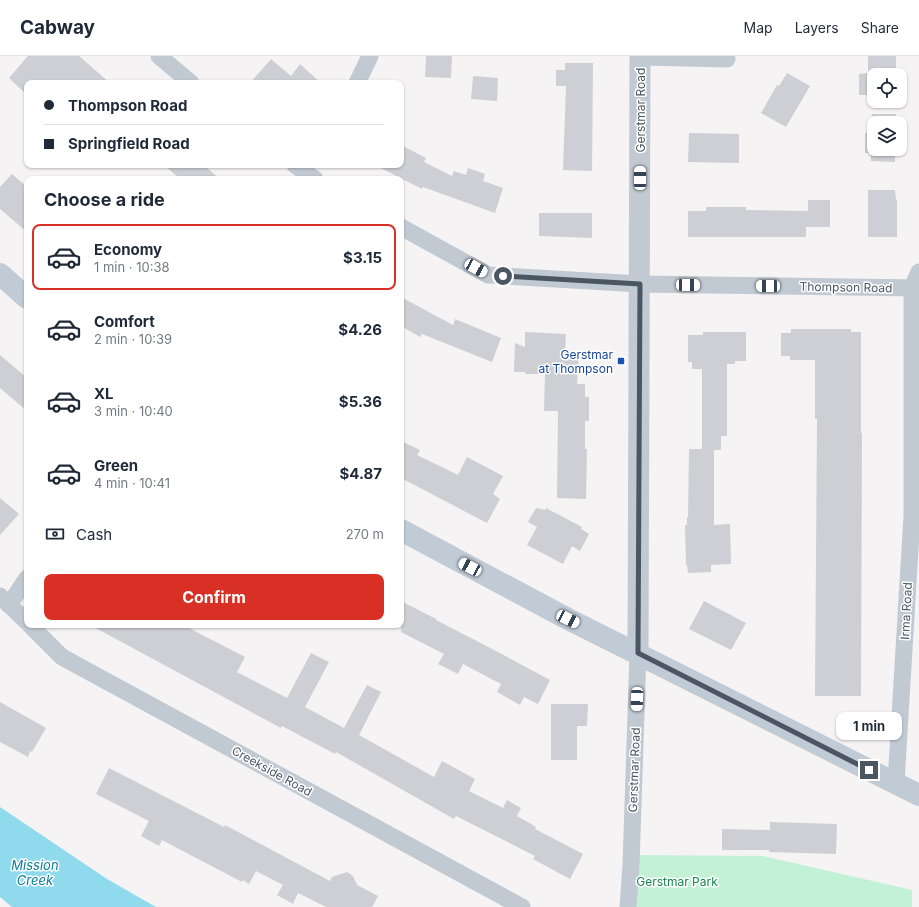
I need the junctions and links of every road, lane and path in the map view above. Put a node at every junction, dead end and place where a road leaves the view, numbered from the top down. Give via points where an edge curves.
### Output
1 (159, 56) edge
2 (370, 56) edge
3 (640, 57) edge
4 (727, 59) dead end
5 (187, 80) edge
6 (358, 80) edge
7 (302, 168) edge
8 (315, 174) edge
9 (404, 229) edge
10 (919, 272) edge
11 (0, 274) edge
12 (640, 284) junction
13 (915, 288) edge
14 (24, 295) edge
15 (915, 517) edge
16 (404, 532) edge
17 (24, 581) edge
18 (4, 600) edge
19 (24, 619) edge
20 (33, 628) edge
21 (638, 653) junction
22 (896, 783) junction
23 (919, 795) edge
24 (522, 907) edge
25 (628, 907) edge

1 - 5 street
2 - 6 street
3 - 4 street
3 - 12 street, Gerstmar Road
7 - 8 street
9 - 12 street, Thompson Road via 488,275
10 - 13 street, Irma Road
11 - 14 main road
12 - 13 street, Thompson Road
12 - 21 street, Gerstmar Road
13 - 15 street, Irma Road
15 - 22 street, Irma Road
16 - 21 main road via 568,619
17 - 18 street
18 - 19 street
20 - 24 street, Creekside Road via 62,656
21 - 22 main road
21 - 25 street, Gerstmar Road
22 - 23 main road

